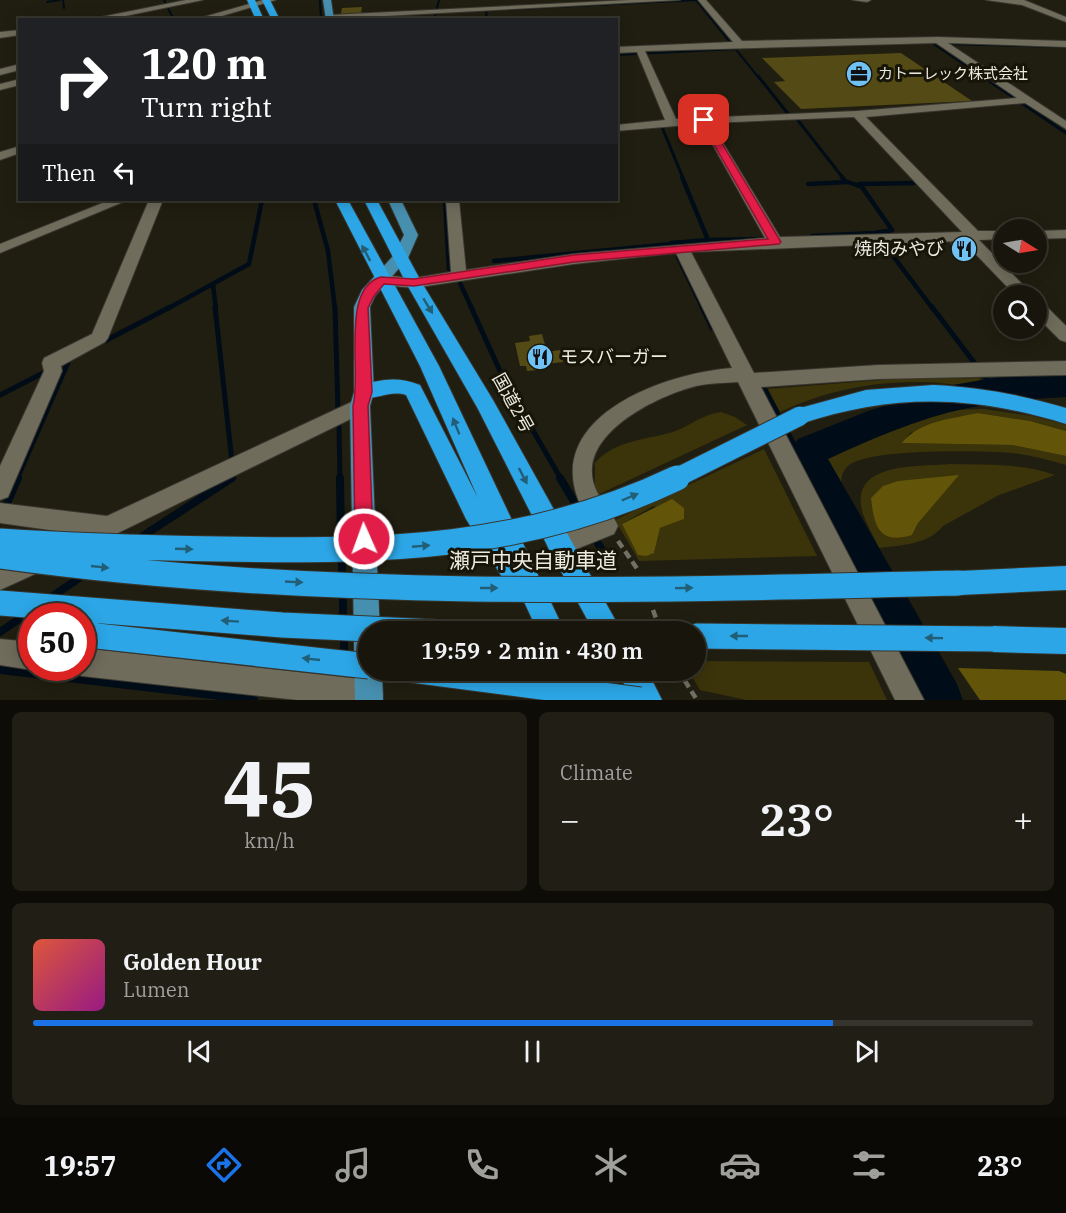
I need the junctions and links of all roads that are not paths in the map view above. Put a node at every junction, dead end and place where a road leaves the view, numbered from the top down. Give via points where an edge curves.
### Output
1 (199, 0) edge
2 (268, 0) edge
3 (327, 0) edge
4 (442, 0) edge
5 (676, 0) edge
6 (702, 0) edge
7 (856, 0) edge
8 (867, 0) edge
9 (990, 0) edge
10 (1020, 1) edge
11 (252, 2) edge
12 (168, 6) edge
13 (436, 14) edge
14 (101, 18) edge
15 (203, 18) edge
16 (259, 18) edge
17 (275, 18) edge
18 (330, 18) edge
19 (1066, 20) edge
20 (18, 32) edge
21 (1062, 32) edge
22 (0, 35) edge
23 (941, 43) junction
24 (740, 44) junction
25 (1066, 44) edge
26 (618, 50) edge
27 (641, 53) dead end
28 (18, 68) edge
29 (0, 72) edge
30 (18, 82) edge
31 (0, 87) edge
32 (1022, 100) junction
33 (857, 114) junction
34 (704, 120) junction
35 (671, 121) junction
36 (1066, 126) edge
37 (618, 129) edge
38 (18, 150) edge
39 (0, 156) edge
40 (118, 201) edge
41 (156, 201) edge
42 (342, 201) edge
43 (371, 201) edge
44 (395, 201) edge
45 (452, 201) edge
46 (1066, 234) edge
47 (993, 235) edge
48 (1047, 235) edge
49 (970, 236) junction
50 (774, 240) junction
51 (681, 248) junction
52 (0, 249) edge
53 (400, 258) junction
54 (459, 274) junction
55 (381, 280) junction
56 (414, 283) junction
57 (1016, 285) edge
58 (1047, 317) edge
59 (1066, 336) edge
60 (1066, 368) edge
61 (745, 378) junction
62 (362, 399) junction
63 (1063, 415) edge
64 (0, 490) edge
65 (3, 513) edge
66 (108, 527) junction
67 (0, 541) edge
68 (559, 545) junction
69 (0, 556) edge
70 (0, 578) edge
71 (1066, 578) edge
72 (0, 603) edge
73 (18, 609) edge
74 (541, 611) junction
75 (546, 621) edge
76 (603, 621) edge
77 (358, 628) edge
78 (96, 636) edge
79 (706, 636) edge
80 (1066, 641) edge
81 (0, 652) edge
82 (18, 654) edge
83 (96, 664) edge
84 (358, 665) edge
85 (496, 681) edge
86 (576, 681) edge
87 (637, 681) edge
88 (355, 694) edge
89 (586, 700) edge
90 (640, 700) edge
91 (648, 700) edge
92 (910, 700) edge

1 - 12 street
2 - 11 street
2 - 17 highway
3 - 18 main road
4 - 13 street
5 - 13 street
6 - 24 street
7 - 8 street
9 - 10 street
10 - 19 street
11 - 15 street
11 - 16 highway
12 - 14 street
13 - 18 street
19 - 21 street
20 - 22 street
23 - 24 street
23 - 25 street
23 - 32 street
24 - 26 street
27 - 35 street
28 - 29 street
30 - 31 street
32 - 33 street
32 - 36 street
33 - 34 street
33 - 49 street
34 - 35 street
34 - 50 street
35 - 37 street
38 - 39 street
40 - 52 street
41 - 64 street via 99,338 51,363 53,369
55 -> 42 highway
43 - 53 highway, 国道2号
44 - 53 main road via 411,235
45 - 54 street
46 - 48 street
47 - 49 street
49 - 50 street
49 - 57 street
50 - 51 street
51 - 54 street
51 - 61 street
53 - 55 main road
53 - 56 highway, 国道2号
54 - 56 street
55 - 56 street
55 - 62 main road via 362,308
74 -> 55 highway via 441,388
56 -> 68 highway, 国道2号 via 486,405
58 - 59 street
60 - 61 street
61 - 68 street via 695,379 659,392 602,428 584,454 582,471 589,502 606,526
61 - 92 street
62 - 66 street
62 - 74 highway via 400,385 413,390 447,464 498,553
62 - 88 main road
67 -> 63 highway, bridge via 293,551 449,543 583,516 667,481 800,416 857,398 903,392 959,394
65 - 66 street
66 - 70 street
68 - 76 highway, 国道2号
69 -> 71 highway, 瀬戸中央自動車道, bridge via 163,573 446,588 689,588
72 - 73 highway, bridge
77 -> 72 highway, bridge
74 - 75 highway
84 -> 78 highway, bridge
80 -> 79 highway, bridge
81 - 82 street
83 - 88 street
85 - 90 highway, bridge
86 - 89 highway
87 - 91 highway

